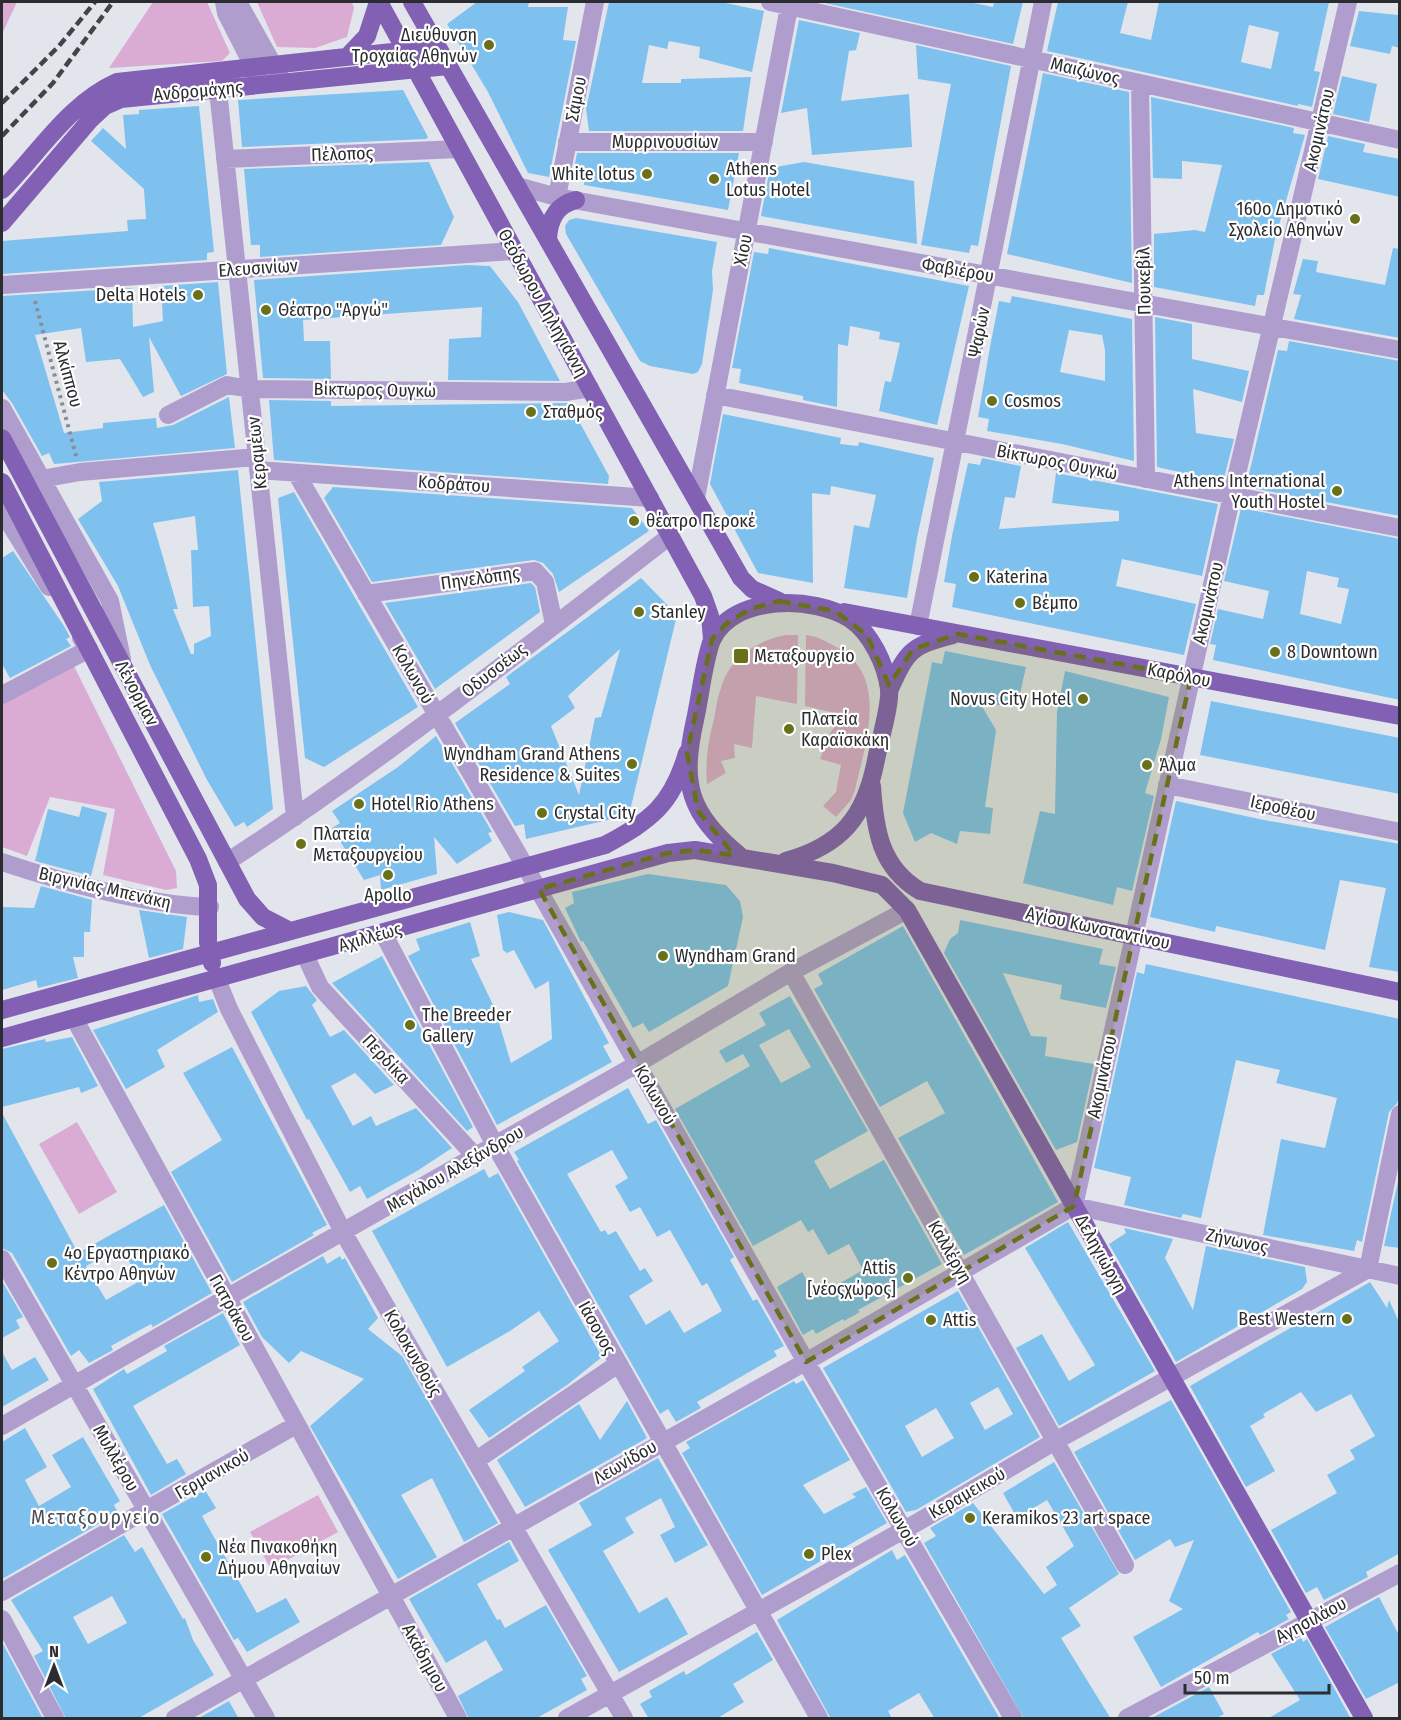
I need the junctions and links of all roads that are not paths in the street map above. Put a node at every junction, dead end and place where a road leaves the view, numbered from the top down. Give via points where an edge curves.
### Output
1 (224, 2) edge
2 (238, 2) edge
3 (378, 2) edge
4 (412, 2) edge
5 (595, 2) edge
6 (771, 2) edge
7 (1043, 2) edge
8 (1348, 2) edge
9 (790, 4) edge
10 (438, 48) junction
11 (405, 51) junction
12 (347, 57) junction
13 (1031, 59) junction
14 (274, 65) junction
15 (448, 66) junction
16 (254, 67) junction
17 (415, 69) junction
18 (1140, 83) junction
19 (283, 84) junction
20 (263, 86) junction
21 (218, 90) junction
22 (1321, 123) junction
23 (1400, 140) edge
24 (567, 142) junction
25 (764, 142) junction
26 (459, 149) junction
27 (225, 159) junction
28 (517, 186) junction
29 (2, 190) edge
30 (557, 197) junction
31 (576, 200) junction
32 (2, 223) edge
33 (747, 231) junction
34 (548, 239) junction
35 (514, 251) junction
36 (237, 269) junction
37 (990, 276) junction
38 (2, 285) edge
39 (1145, 304) junction
40 (1271, 327) junction
41 (1400, 350) edge
42 (590, 388) junction
43 (250, 389) junction
44 (715, 395) junction
45 (2, 408) edge
46 (168, 415) dead end
47 (2, 438) edge
48 (957, 442) junction
49 (258, 464) junction
50 (296, 473) junction
51 (42, 479) junction
52 (1146, 479) junction
53 (2, 482) edge
54 (1232, 495) junction
55 (650, 498) junction
56 (696, 498) junction
57 (2, 511) edge
58 (1400, 528) edge
59 (670, 536) junction
60 (366, 594) junction
61 (779, 601) junction
62 (835, 611) junction
63 (554, 624) junction
64 (918, 626) junction
65 (958, 634) junction
66 (712, 639) junction
67 (89, 649) junction
68 (123, 667) junction
69 (1191, 677) junction
70 (889, 691) junction
71 (2, 695) edge
72 (437, 715) junction
73 (1400, 716) edge
74 (687, 753) junction
75 (872, 782) junction
76 (1167, 784) junction
77 (295, 817) junction
78 (1400, 832) edge
79 (739, 856) junction
80 (2, 862) edge
81 (227, 862) junction
82 (782, 863) junction
83 (525, 866) junction
84 (538, 890) junction
85 (210, 907) junction
86 (907, 910) junction
87 (290, 931) junction
88 (383, 933) junction
89 (1133, 936) junction
90 (209, 953) junction
91 (305, 955) junction
92 (791, 972) junction
93 (217, 979) junction
94 (1400, 992) edge
95 (2, 1010) edge
96 (74, 1018) junction
97 (2, 1038) edge
98 (637, 1064) junction
99 (1398, 1125) edge
100 (495, 1145) junction
101 (476, 1157) junction
102 (1074, 1206) junction
103 (343, 1233) junction
104 (2, 1259) edge
105 (1368, 1269) junction
106 (961, 1272) junction
107 (1397, 1280) edge
108 (226, 1299) junction
109 (806, 1362) junction
110 (618, 1364) junction
111 (1172, 1379) junction
112 (74, 1385) junction
113 (296, 1425) junction
114 (2, 1426) edge
115 (1057, 1440) junction
116 (661, 1441) junction
117 (475, 1461) junction
118 (146, 1511) junction
119 (513, 1527) junction
120 (905, 1529) junction
121 (1125, 1565) dead end
122 (1400, 1573) edge
123 (2, 1592) edge
124 (392, 1597) junction
125 (757, 1612) junction
126 (2, 1619) edge
127 (1309, 1622) junction
128 (244, 1680) junction
129 (610, 1694) junction
130 (55, 1719) edge
131 (175, 1719) edge
132 (266, 1719) edge
133 (458, 1719) edge
134 (567, 1719) edge
135 (624, 1719) edge
136 (819, 1719) edge
137 (1013, 1719) edge
138 (1127, 1719) edge
139 (1364, 1719) edge

1 - 16 street
2 - 14 street
3 - 11 main road, Θεόδωρου Δηληγιάννη
3 - 12 main road via 367,36
4 - 10 main road, Θεόδωρου Δηληγιάννη
5 - 24 street, Σάμου
6 - 9 street, Μαιζώνος
7 - 13 street, Ψαρών
8 - 22 street, Ακομινάτου
9 - 13 street, Μαιζώνος
9 - 25 street, Χίου
10 - 11 main road, Ανδρομάχης
10 - 15 main road, Θεόδωρου Δηληγιάννη
11 - 12 main road, Ανδρομάχης
11 - 17 main road, Θεόδωρου Δηληγιάννη
12 - 14 main road, Ανδρομάχης
13 - 18 street, Μαιζώνος
13 - 37 street, Ψαρών
14 - 16 main road, Ανδρομάχης
14 - 19 street
15 - 17 main road, Ανδρομάχης
15 - 28 main road, Θεόδωρου Δηληγιάννη
16 - 20 street
16 - 29 main road, Ανδρομάχης via 117,82 96,92 77,107
17 - 19 main road, Ανδρομάχης
17 - 26 main road, Θεόδωρου Δηληγιάννη
18 - 22 street, Μαιζώνος
18 - 39 street, Πουκεβίλ
19 - 20 main road, Ανδρομάχης
20 - 21 main road, Ανδρομάχης
21 - 27 street, Κεραμέων
21 - 32 main road, Ανδρομάχης via 133,97 105,106
22 - 23 street, Μαιζώνος
22 - 40 street, Ακομινάτου
24 - 25 street, Μυρρινουσίων
24 - 30 street, Σάμου
25 - 33 street, Χίου
26 - 27 street, Πέλοπος
26 - 35 main road, Θεόδωρου Δηληγιάννη
27 - 36 street, Κεραμέων
28 - 30 street, Φαβιέρου
28 - 34 main road, Θεόδωρου Δηληγιάννη
30 - 31 street, Φαβιέρου
31 - 33 street, Φαβιέρου
31 - 34 main road via 562,205 550,220
33 - 37 street, Φαβιέρου
33 - 44 street, Χίου
34 - 56 main road, Θεόδωρου Δηληγιάννη
35 - 36 street, Ελευσινίων
35 - 42 main road, Θεόδωρου Δηληγιάννη
36 - 38 street, Ελευσινίων
36 - 43 street, Κεραμέων
37 - 39 street, Φαβιέρου
37 - 48 street, Ψαρών
39 - 40 street, Φαβιέρου
39 - 52 street, Πουκεβίλ
40 - 41 street, Φαβιέρου
40 - 54 street, Ακομινάτου
42 - 43 street, Βίκτωρος Ουγκώ via 566,392
42 - 55 main road, Θεόδωρου Δηληγιάννη
43 - 46 street, Βίκτωρος Ουγκώ via 227,385
43 - 49 street, Κεραμέων
44 - 48 street, Βίκτωρος Ουγκώ
44 - 56 street, Χίου
45 - 51 street
47 - 68 main road, Λένορμαν
48 - 52 street, Βίκτωρος Ουγκώ
48 - 64 street, Ψαρών
49 - 50 street, Κοδράτου
49 - 51 street, Κοδράτου via 80,471
49 - 77 street, Κεραμέων
50 - 55 street, Κοδράτου
50 - 60 street, Κολωνού
51 - 68 street via 110,601
52 - 54 street, Βίκτωρος Ουγκώ
53 - 67 main road, Λένορμαν
54 - 58 street, Βίκτωρος Ουγκώ
54 - 69 street, Ακομινάτου
55 - 59 main road, Θεόδωρου Δηληγιάννη
56 - 61 main road, Θεόδωρου Δηληγιάννη via 741,578 752,590
57 - 67 street
59 - 63 street, Οδυσσέως
59 - 66 main road, Θεόδωρου Δηληγιάννη via 703,596
60 - 63 street, Πηνελόπης via 535,571 545,582
60 - 72 street, Κολωνού
61 - 62 main road
61 - 66 main road via 739,615
62 - 64 main road, Καρόλου
62 - 70 main road via 867,635
63 - 72 street, Οδυσσέως
64 - 65 main road, Καρόλου
65 - 69 main road, Καρόλου
65 - 70 main road, Καρόλου via 912,649
66 - 74 main road
67 - 71 street
67 - 85 main road, Λένορμαν via 198,859 208,885
68 - 81 main road, Λένορμαν
69 - 73 main road, Καρόλου
69 - 76 street, Ακομινάτου
70 - 75 main road
72 - 77 street, Οδυσσέως
72 - 83 street, Κολωνού
74 - 79 main road via 688,778 698,811
74 - 83 main road, Αχιλλέως via 670,796 659,812 638,828 605,845
75 - 82 main road via 856,818 838,838 815,852
75 - 89 main road, Αγίου Κωνσταντίνου via 882,849 889,863 920,891
76 - 78 street, Ιεροθέου
76 - 89 street, Ακομινάτου
77 - 81 street, Οδυσσέως
79 - 82 main road
79 - 84 main road, Αχιλλέως via 695,850 668,854
80 - 85 street, Βιργινίας Μπενάκη via 183,906
81 - 87 main road, Λένορμαν via 255,911
82 - 86 main road, Δεληγιώργη via 882,885
83 - 84 street, Κολωνού
83 - 87 main road, Αχιλλέως
84 - 88 main road, Αχιλλέως
84 - 98 street, Κολωνού
85 - 90 main road, Λένορμαν
86 - 92 street, Μεγάλου Αλεξάνδρου
86 - 102 main road, Δεληγιώργη
87 - 90 main road, Αχιλλέως
88 - 91 main road, Αχιλλέως
88 - 100 street, Ιάσονος
89 - 94 main road, Αγίου Κωνσταντίνου
89 - 102 street, Ακομινάτου
90 - 93 main road, Λένορμαν
90 - 95 main road, Αχιλλέως
91 - 93 main road, Αχιλλέως
91 - 101 street, Περδίκα via 320,987
92 - 98 street, Μεγάλου Αλεξάνδρου
92 - 106 street, Καλλέργη
93 - 96 main road, Αχιλλέως
93 - 103 street, Κολοκυνθούς
96 - 97 main road, Αχιλλέως
96 - 108 street, Γιατράκου
98 - 100 street, Μεγάλου Αλεξάνδρου
98 - 109 street, Κολωνού
99 - 105 street
100 - 101 street, Μεγάλου Αλεξάνδρου
100 - 110 street, Ιάσονος
101 - 103 street, Μεγάλου Αλεξάνδρου
102 - 105 street, Ζήνωνος
102 - 106 street, Λεωνίδου
102 - 111 main road, Δεληγιώργη
103 - 108 street, Μεγάλου Αλεξάνδρου
103 - 117 street, Κολοκυνθούς
104 - 112 street, Μυλλέρου
105 - 107 street, Ζήνωνος
105 - 111 street, Κεραμεικού
106 - 109 street, Λεωνίδου
106 - 115 street, Καλλέργη
108 - 112 street, Μεγάλου Αλεξάνδρου
108 - 113 street, Γιατράκου
109 - 116 street, Λεωνίδου
109 - 120 street, Κολωνού
110 - 116 street, Ιάσονος
110 - 117 street
111 - 115 street, Κεραμεικού
111 - 127 main road, Δεληγιώργη
112 - 114 street, Μεγάλου Αλεξάνδρου
112 - 118 street, Μυλλέρου
113 - 118 street, Γερμανικού
113 - 124 street, Γιατράκου
115 - 120 street, Κεραμεικού
115 - 121 street, Καλλέργη
116 - 119 street, Λεωνίδου
116 - 125 street, Ιάσονος
117 - 119 street, Κολοκυνθούς
118 - 123 street, Γερμανικού
118 - 128 street, Μυλλέρου
119 - 124 street, Λεωνίδου
119 - 129 street, Κολοκυνθούς
120 - 125 street, Κεραμεικού
120 - 137 street, Κολωνού
122 - 127 street, Αγησιλάου
124 - 128 street, Λεωνίδου
124 - 133 street, Ακάδημου
125 - 129 street, Κεραμεικού
125 - 136 street, Ιάσονος
126 - 130 street
127 - 138 street, Αγησιλάου
127 - 139 main road, Δεληγιώργη
128 - 131 street, Λεωνίδου
128 - 132 street, Μυλλέρου
129 - 134 street, Κεραμεικού
129 - 135 street, Κολοκυνθούς

